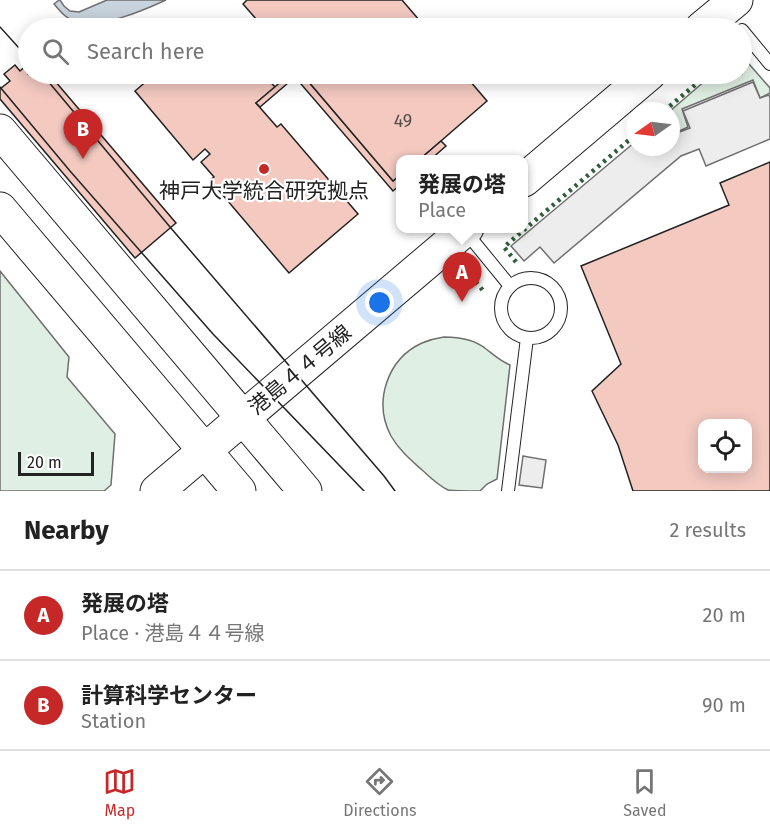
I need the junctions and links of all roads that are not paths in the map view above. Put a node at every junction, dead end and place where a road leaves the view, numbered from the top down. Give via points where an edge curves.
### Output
1 (752, 44) edge
2 (770, 64) edge
3 (637, 84) edge
4 (0, 130) edge
5 (528, 177) edge
6 (0, 209) edge
7 (461, 233) edge
8 (469, 233) edge
9 (510, 286) junction
10 (528, 338) junction
11 (243, 418) junction
12 (205, 451) junction
13 (157, 491) edge
14 (239, 491) edge
15 (305, 491) edge
16 (508, 491) edge

1 - 2 lane
3 - 5 street
4 - 11 street
6 - 12 street
7 - 11 street, 港島４４号線
8 - 9 lane
9 - 10 lane via 502,301 502,318 512,332
9 - 10 lane via 536,278 558,294 561,312 553,329 537,338
10 - 16 lane
11 - 12 street, 港島４４号線
11 - 15 street
12 - 13 street, 港島４４号線
12 - 14 street

